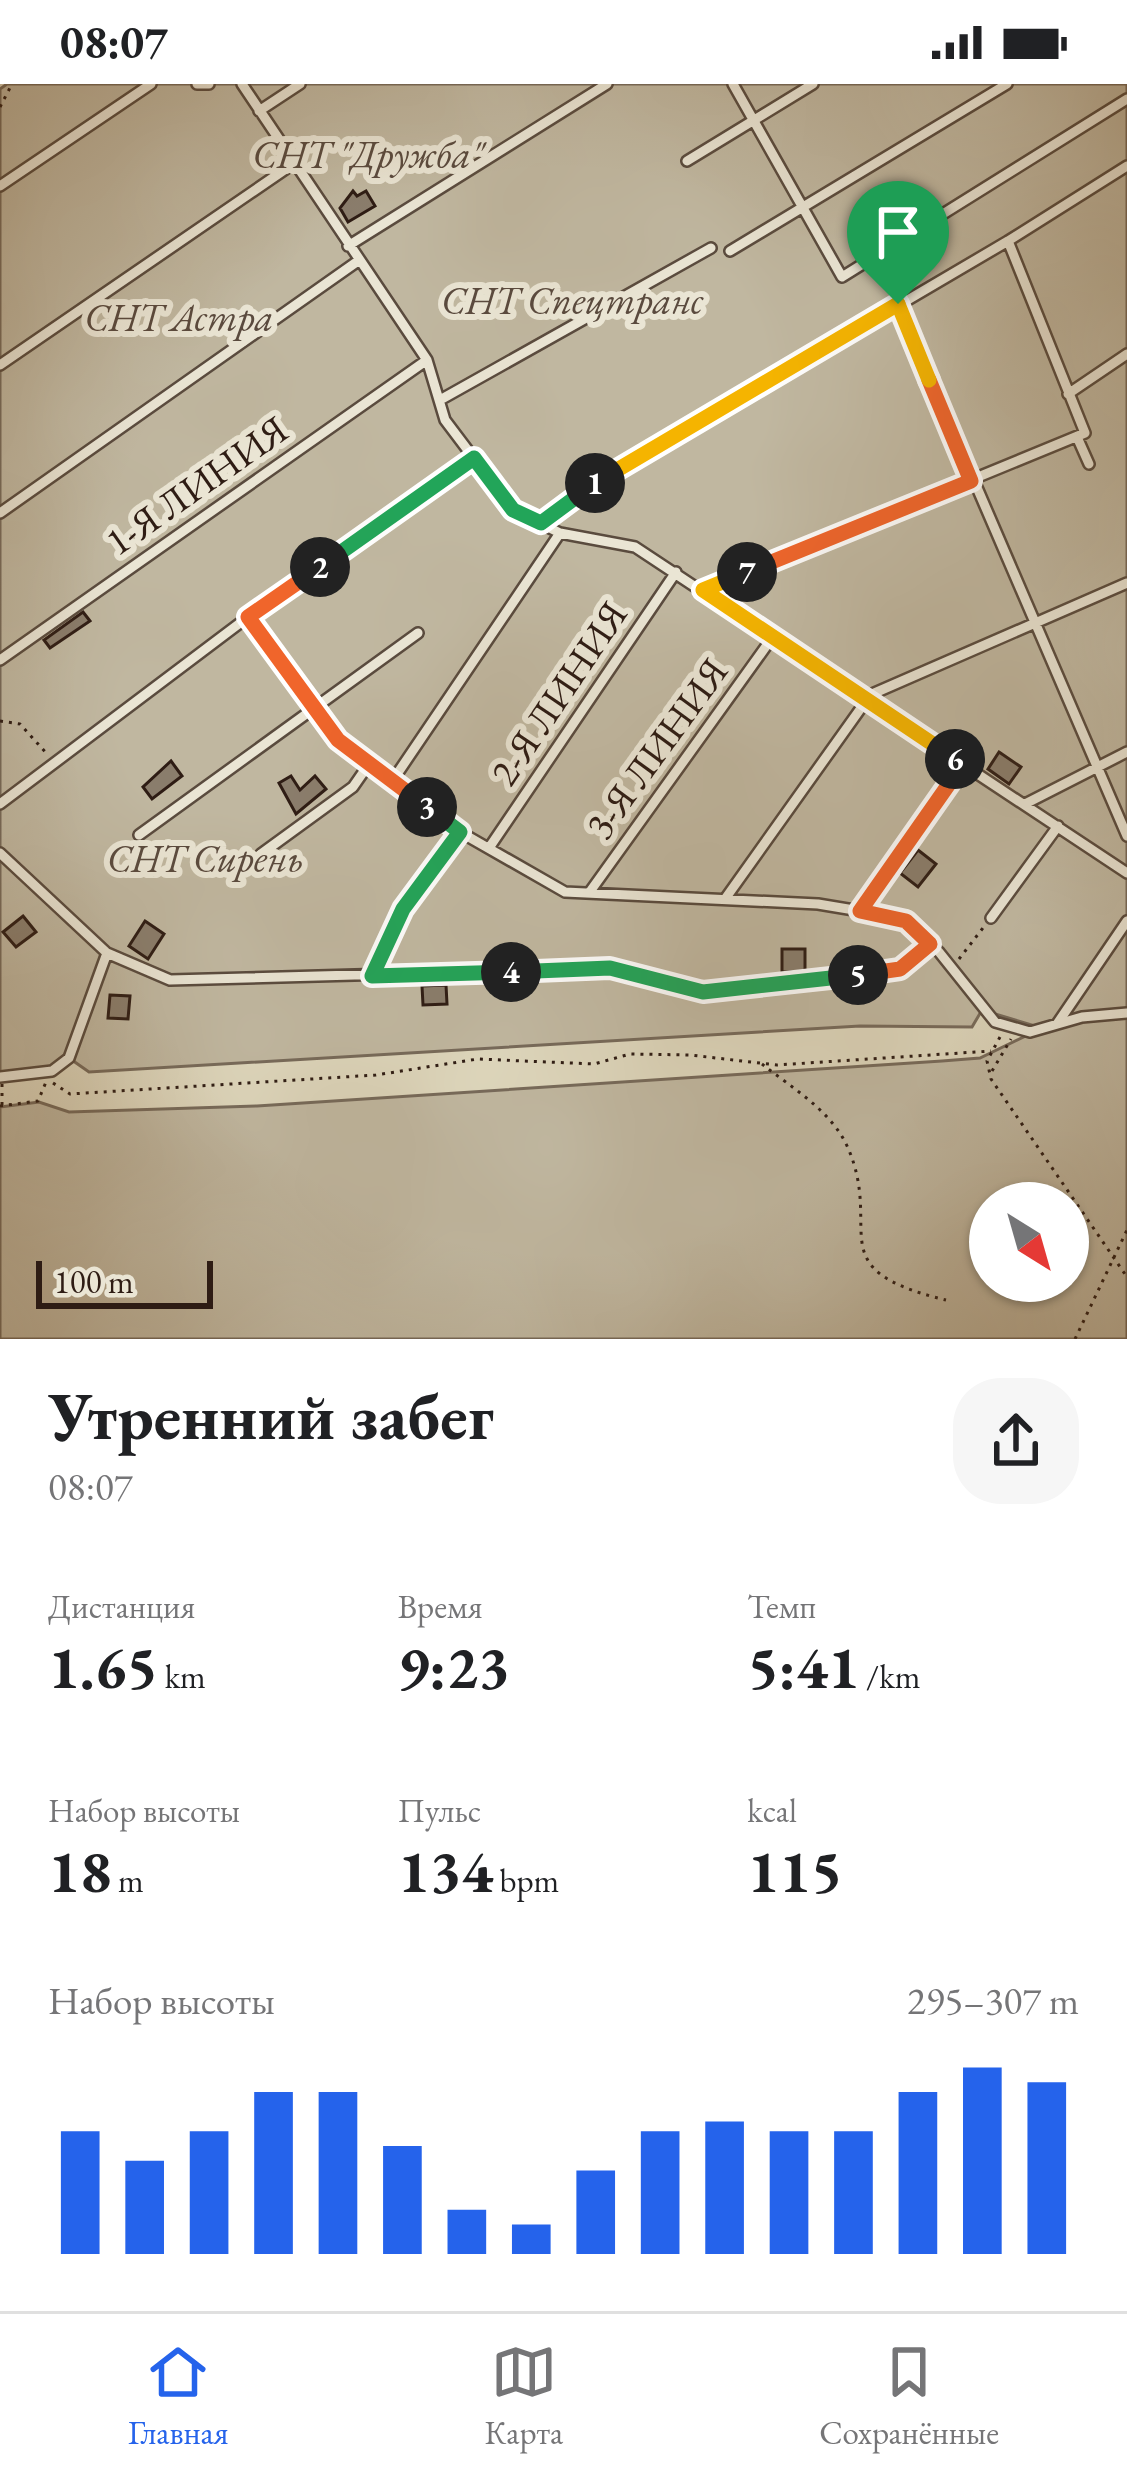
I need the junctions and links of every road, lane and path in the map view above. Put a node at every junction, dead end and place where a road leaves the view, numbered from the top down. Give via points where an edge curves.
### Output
1 (12, 84) edge
2 (151, 84) edge
3 (197, 84) edge
4 (209, 84) edge
5 (242, 84) edge
6 (301, 84) edge
7 (607, 84) edge
8 (733, 84) edge
9 (813, 84) edge
10 (1007, 84) edge
11 (1127, 99) edge
12 (0, 107) edge
13 (259, 111) junction
14 (754, 121) junction
15 (687, 161) dead end
16 (293, 164) junction
17 (1127, 166) edge
18 (0, 186) edge
19 (803, 206) junction
20 (1008, 241) junction
21 (348, 246) junction
22 (712, 248) dead end
23 (730, 250) dead end
24 (358, 261) junction
25 (898, 304) junction
26 (1127, 355) edge
27 (427, 360) junction
28 (0, 365) edge
29 (1068, 394) junction
30 (440, 400) junction
31 (1081, 435) junction
32 (474, 458) junction
33 (1088, 464) dead end
34 (971, 481) junction
35 (0, 513) edge
36 (541, 523) junction
37 (560, 533) junction
38 (676, 572) junction
39 (1127, 583) edge
40 (703, 590) junction
41 (248, 617) junction
42 (1034, 622) junction
43 (418, 634) dead end
44 (772, 638) junction
45 (0, 660) edge
46 (864, 700) junction
47 (316, 711) junction
48 (0, 721) edge
49 (1127, 752) edge
50 (53, 764) junction
51 (369, 764) junction
52 (963, 764) junction
53 (1098, 767) junction
54 (393, 781) junction
55 (0, 804) edge
56 (1024, 804) junction
57 (1058, 826) junction
58 (460, 832) junction
59 (140, 835) dead end
60 (1127, 836) edge
61 (490, 848) junction
62 (0, 853) edge
63 (261, 854) dead end
64 (1127, 873) edge
65 (589, 893) junction
66 (725, 898) junction
67 (860, 911) junction
68 (991, 917) joint
69 (1127, 921) edge
70 (930, 944) junction
71 (107, 953) junction
72 (953, 968) junction
73 (372, 976) junction
74 (1127, 1013) edge
75 (1057, 1024) junction
76 (1013, 1028) junction
77 (991, 1052) junction
78 (762, 1064) junction
79 (991, 1072) junction
80 (47, 1076) junction
81 (1, 1077) edge
82 (1, 1105) edge
83 (1127, 1230) edge
84 (1116, 1260) junction
85 (1127, 1277) edge
86 (946, 1300) dead end
87 (1075, 1339) edge

1 - 12 path
2 - 18 street
3 - 4 street
5 - 13 street
6 - 13 street
7 - 21 street
8 - 14 street
9 - 14 street
10 - 19 street
11 - 19 street via 842,277
13 - 16 street
14 - 15 street
14 - 19 street
16 - 21 street
16 - 28 street
17 - 20 street
19 - 23 street
20 - 25 street
20 - 29 street
21 - 24 street
22 - 30 street
24 - 27 street
24 - 35 street
25 - 34 street
25 - 36 street via 583,490
26 - 29 street
27 - 30 street
27 - 45 street, 1-Я ЛИНИЯ
29 - 31 street
30 - 32 street
31 - 33 street
31 - 34 street
32 - 36 street via 513,510
32 - 41 street
34 - 40 street
34 - 42 street
36 - 37 street
37 - 38 street via 635,547
37 - 54 street
38 - 40 street
38 - 61 street, 2-Я ЛИНИЯ
39 - 42 street
40 - 44 street
41 - 47 street
41 - 50 street
42 - 46 street
42 - 53 street
43 - 47 street
44 - 46 street
44 - 65 street, 3-Я ЛИНИЯ
46 - 52 street
46 - 66 street
47 - 51 street
47 - 59 street
48 - 50 path via 20,724
49 - 53 street
50 - 55 street
51 - 54 street
51 - 63 street via 353,787
52 - 56 street
52 - 67 street
53 - 56 street
53 - 60 street
54 - 58 street
56 - 57 street
57 - 64 street
57 - 68 street
58 - 61 street
58 - 73 street via 403,909
61 - 65 street via 565,892
62 - 71 street
65 - 66 street
66 - 67 street
67 - 70 street via 906,921
68 - 72 path
69 - 75 street
70 - 72 street
70 - 73 street via 900,969 720,991 610,968
71 - 73 street via 170,980
71 - 80 street via 69,1058
72 - 76 street via 981,1010
74 - 75 street
75 - 76 street
76 - 77 path
76 - 79 path
77 - 78 path
77 - 79 path
78 - 80 path via 690,1054 630,1054 594,1064 478,1060 376,1076 70,1094
78 - 86 path via 830,1119 847,1145 857,1174 859,1236 879,1276
79 - 84 path
80 - 81 street
80 - 82 path via 38,1101
81 - 82 path
83 - 84 path
84 - 85 path
84 - 87 path

